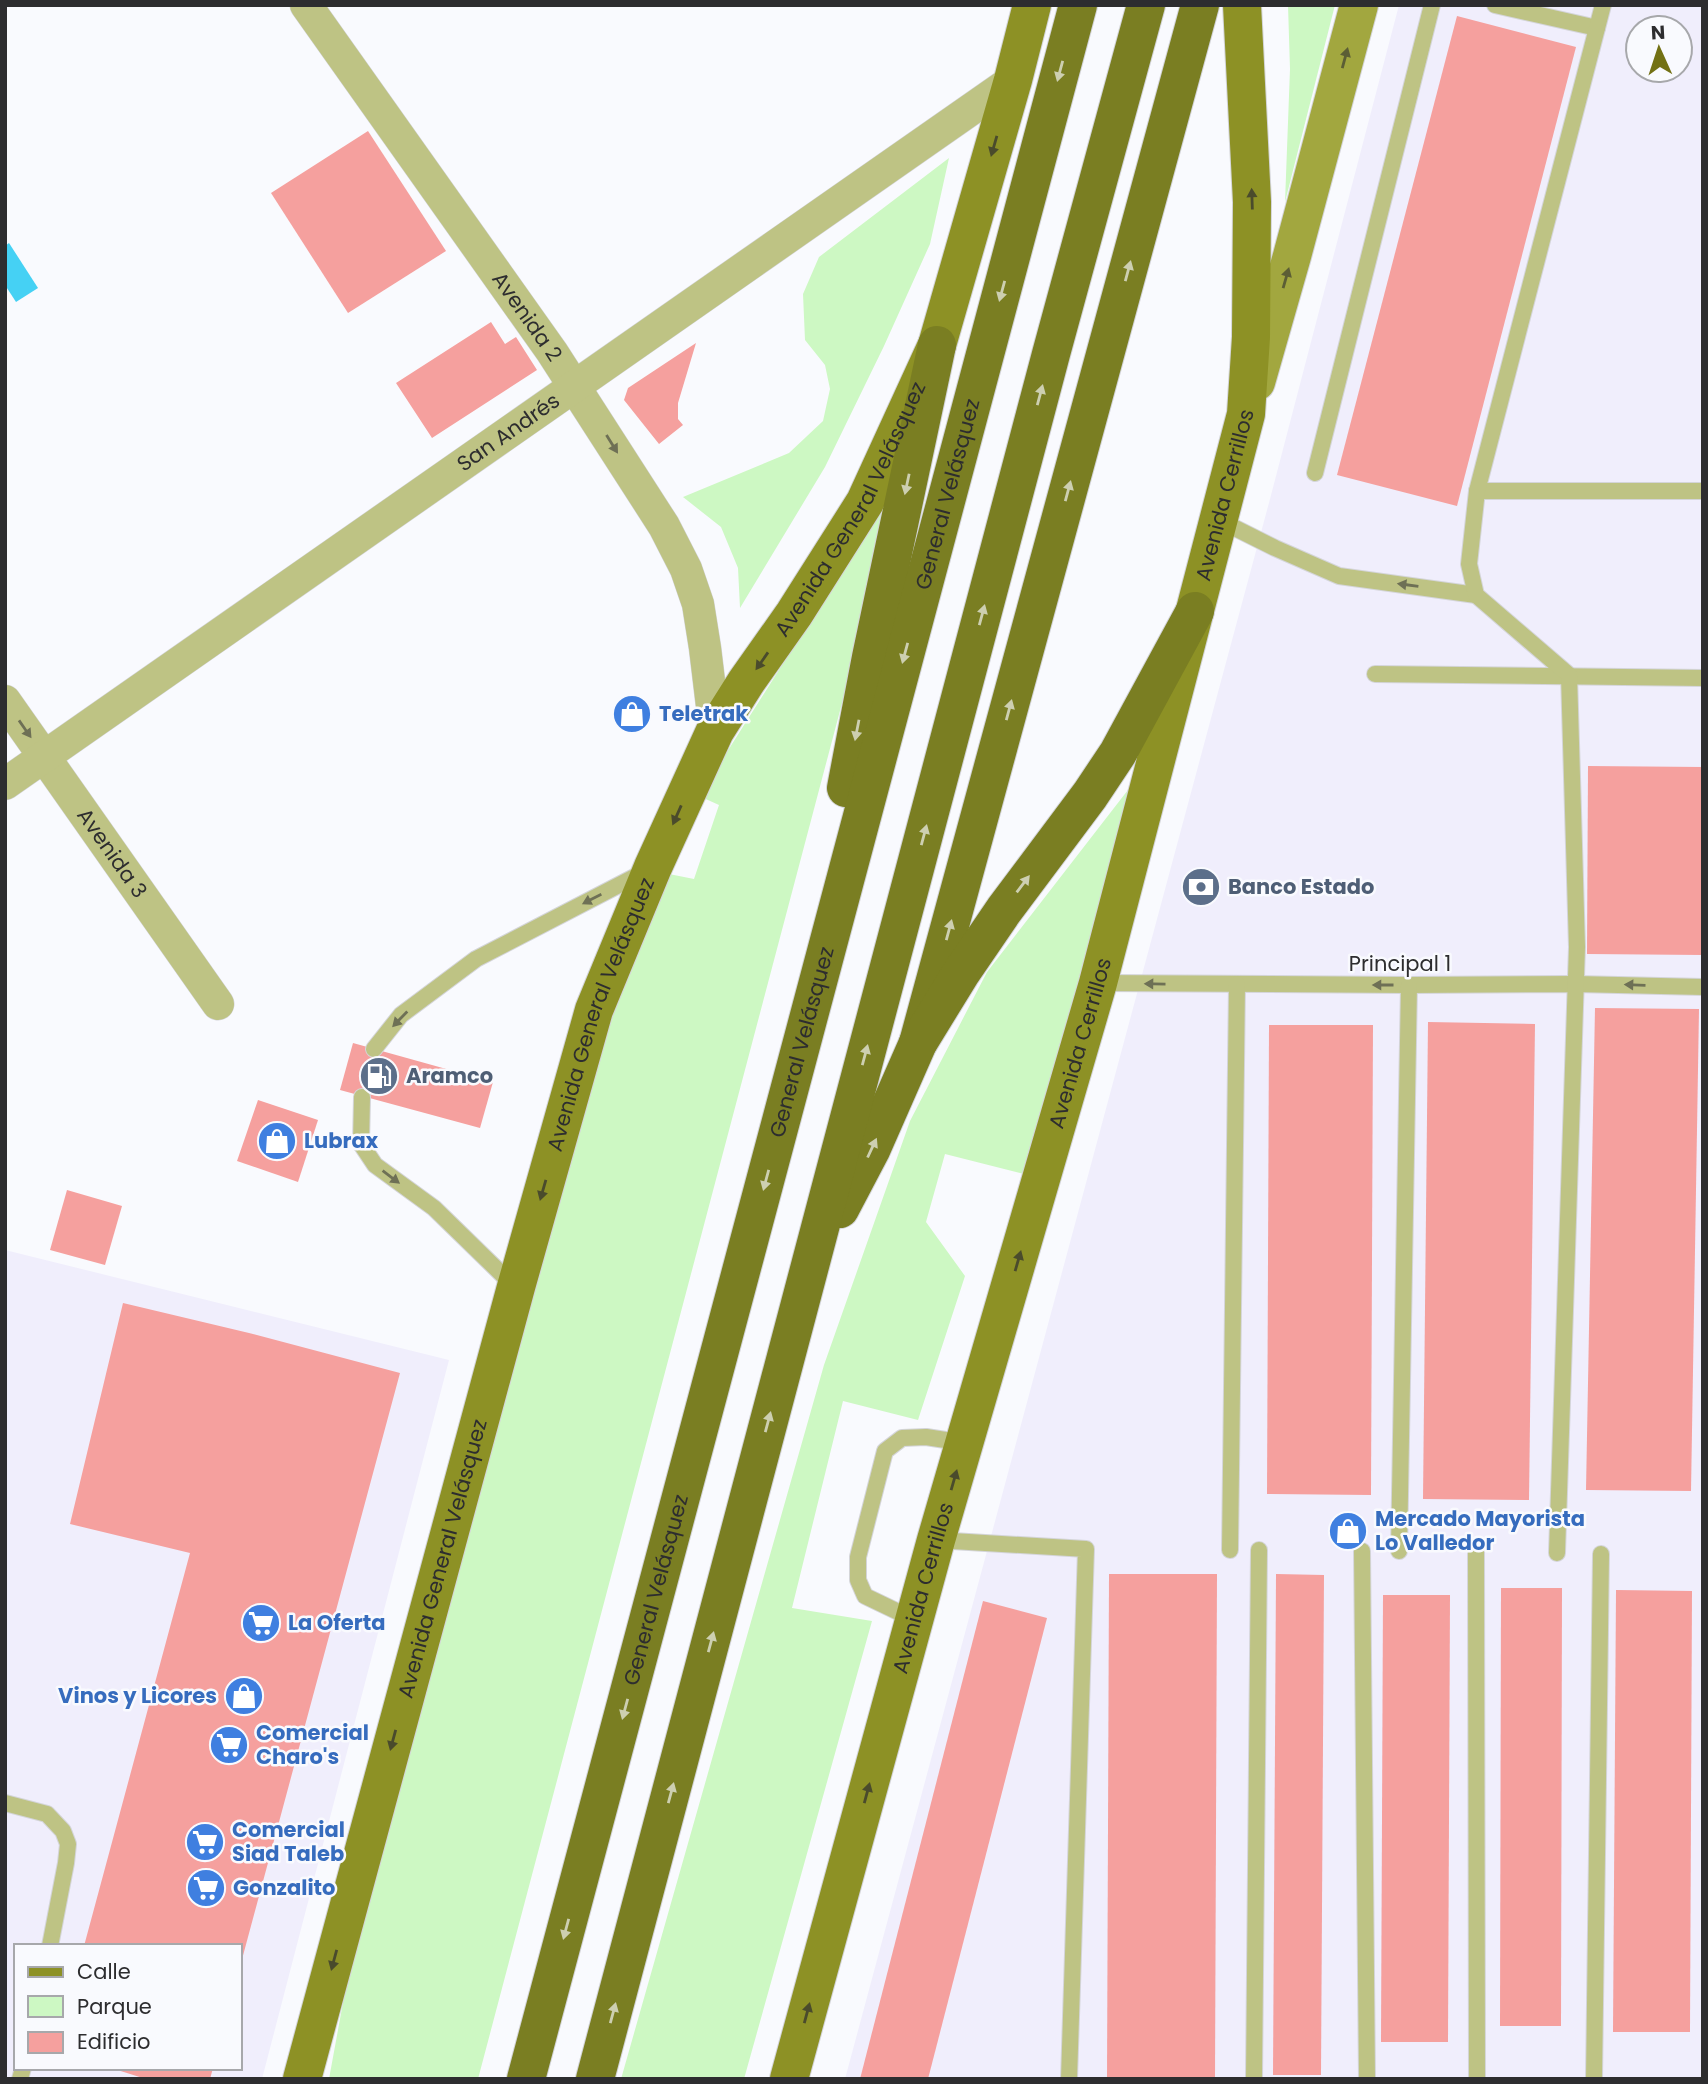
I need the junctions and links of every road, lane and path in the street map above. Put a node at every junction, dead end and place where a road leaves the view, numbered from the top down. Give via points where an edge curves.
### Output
1 (306, 5) edge
2 (1032, 5) edge
3 (1078, 5) edge
4 (1146, 5) edge
5 (1200, 5) edge
6 (1242, 5) edge
7 (1359, 5) edge
8 (1432, 5) edge
9 (1495, 5) edge
10 (1603, 5) edge
11 (1597, 28) junction
12 (1013, 80) junction
13 (937, 345) junction
14 (575, 387) junction
15 (1247, 414) junction
16 (1315, 473) dead end
17 (1477, 491) junction
18 (1703, 491) edge
19 (1219, 520) junction
20 (1476, 595) junction
21 (1195, 611) junction
22 (1375, 674) dead end
23 (1569, 675) junction
24 (1703, 678) edge
25 (5, 701) edge
26 (715, 732) junction
27 (44, 756) junction
28 (5, 784) edge
29 (653, 867) junction
30 (1098, 983) junction
31 (1237, 984) junction
32 (1576, 984) junction
33 (1409, 985) junction
34 (1703, 987) edge
35 (218, 1004) dead end
36 (918, 1043) junction
37 (801, 1047) junction
38 (374, 1049) dead end
39 (362, 1097) dead end
40 (807, 1274) junction
41 (516, 1287) junction
42 (965, 1443) junction
43 (936, 1540) junction
44 (1230, 1550) dead end
45 (1259, 1550) dead end
46 (1363, 1551) dead end
47 (1399, 1551) dead end
48 (1476, 1552) dead end
49 (1557, 1553) dead end
50 (1601, 1554) dead end
51 (915, 1620) junction
52 (5, 1803) edge
53 (50, 1944) edge
54 (302, 2079) edge
55 (526, 2079) edge
56 (595, 2079) edge
57 (789, 2079) edge
58 (1069, 2079) edge
59 (1254, 2079) edge
60 (1367, 2079) edge
61 (1477, 2079) edge
62 (1594, 2079) edge

1 - 14 street, Avenida 2
2 - 12 main road, Avenida General Velásquez
3 -> 37 highway, General Velásquez
40 -> 4 highway
36 -> 5 highway
15 -> 6 main road via 1252,215
15 -> 7 main road, Avenida Cerrillos
8 - 16 lane
9 - 11 lane
10 - 11 lane
11 - 17 lane
12 -> 13 main road, Avenida General Velásquez
12 - 14 street, San Andrés
13 -> 26 main road, Avenida General Velásquez via 865,502
13 -> 37 highway via 868,670
14 -> 26 street, Avenida 2 via 664,526 686,569 698,604
14 - 27 street, San Andrés
15 - 19 main road, Avenida Cerrillos
17 - 18 lane
17 - 20 lane via 1469,564
20 -> 19 lane via 1339,576
19 - 21 main road, Avenida Cerrillos
20 - 23 lane
21 - 30 main road, Avenida Cerrillos
36 -> 21 highway via 1004,910 1118,753
22 - 23 lane
23 - 24 lane
23 - 32 lane
25 -> 27 street, Avenida 3
26 -> 29 main road, Avenida General Velásquez
27 - 28 street, San Andrés
27 - 35 street, Avenida 3
29 -> 38 lane via 476,959 401,1015
29 -> 41 main road, Avenida General Velásquez via 594,1010
31 -> 30 lane, Principal 1
42 -> 30 main road, Avenida Cerrillos
33 -> 31 lane, Principal 1
31 - 44 lane
32 - 33 lane, Principal 1
34 -> 32 lane, Principal 1
32 - 49 lane
33 - 47 lane
40 -> 36 highway via 871,1150
37 -> 55 highway, General Velásquez
39 -> 41 lane via 361,1144 375,1165 434,1208
56 -> 40 highway
41 -> 54 main road, Avenida General Velásquez
43 -> 42 main road, Avenida Cerrillos
42 - 51 lane via 902,1438 885,1451 858,1557 858,1580 865,1596
43 - 51 main road, Avenida Cerrillos
43 - 58 lane via 1086,1549
45 - 59 lane
46 - 60 lane
48 - 61 lane
50 - 62 lane
57 -> 51 main road, Avenida Cerrillos
52 - 53 lane via 47,1814 68,1844

